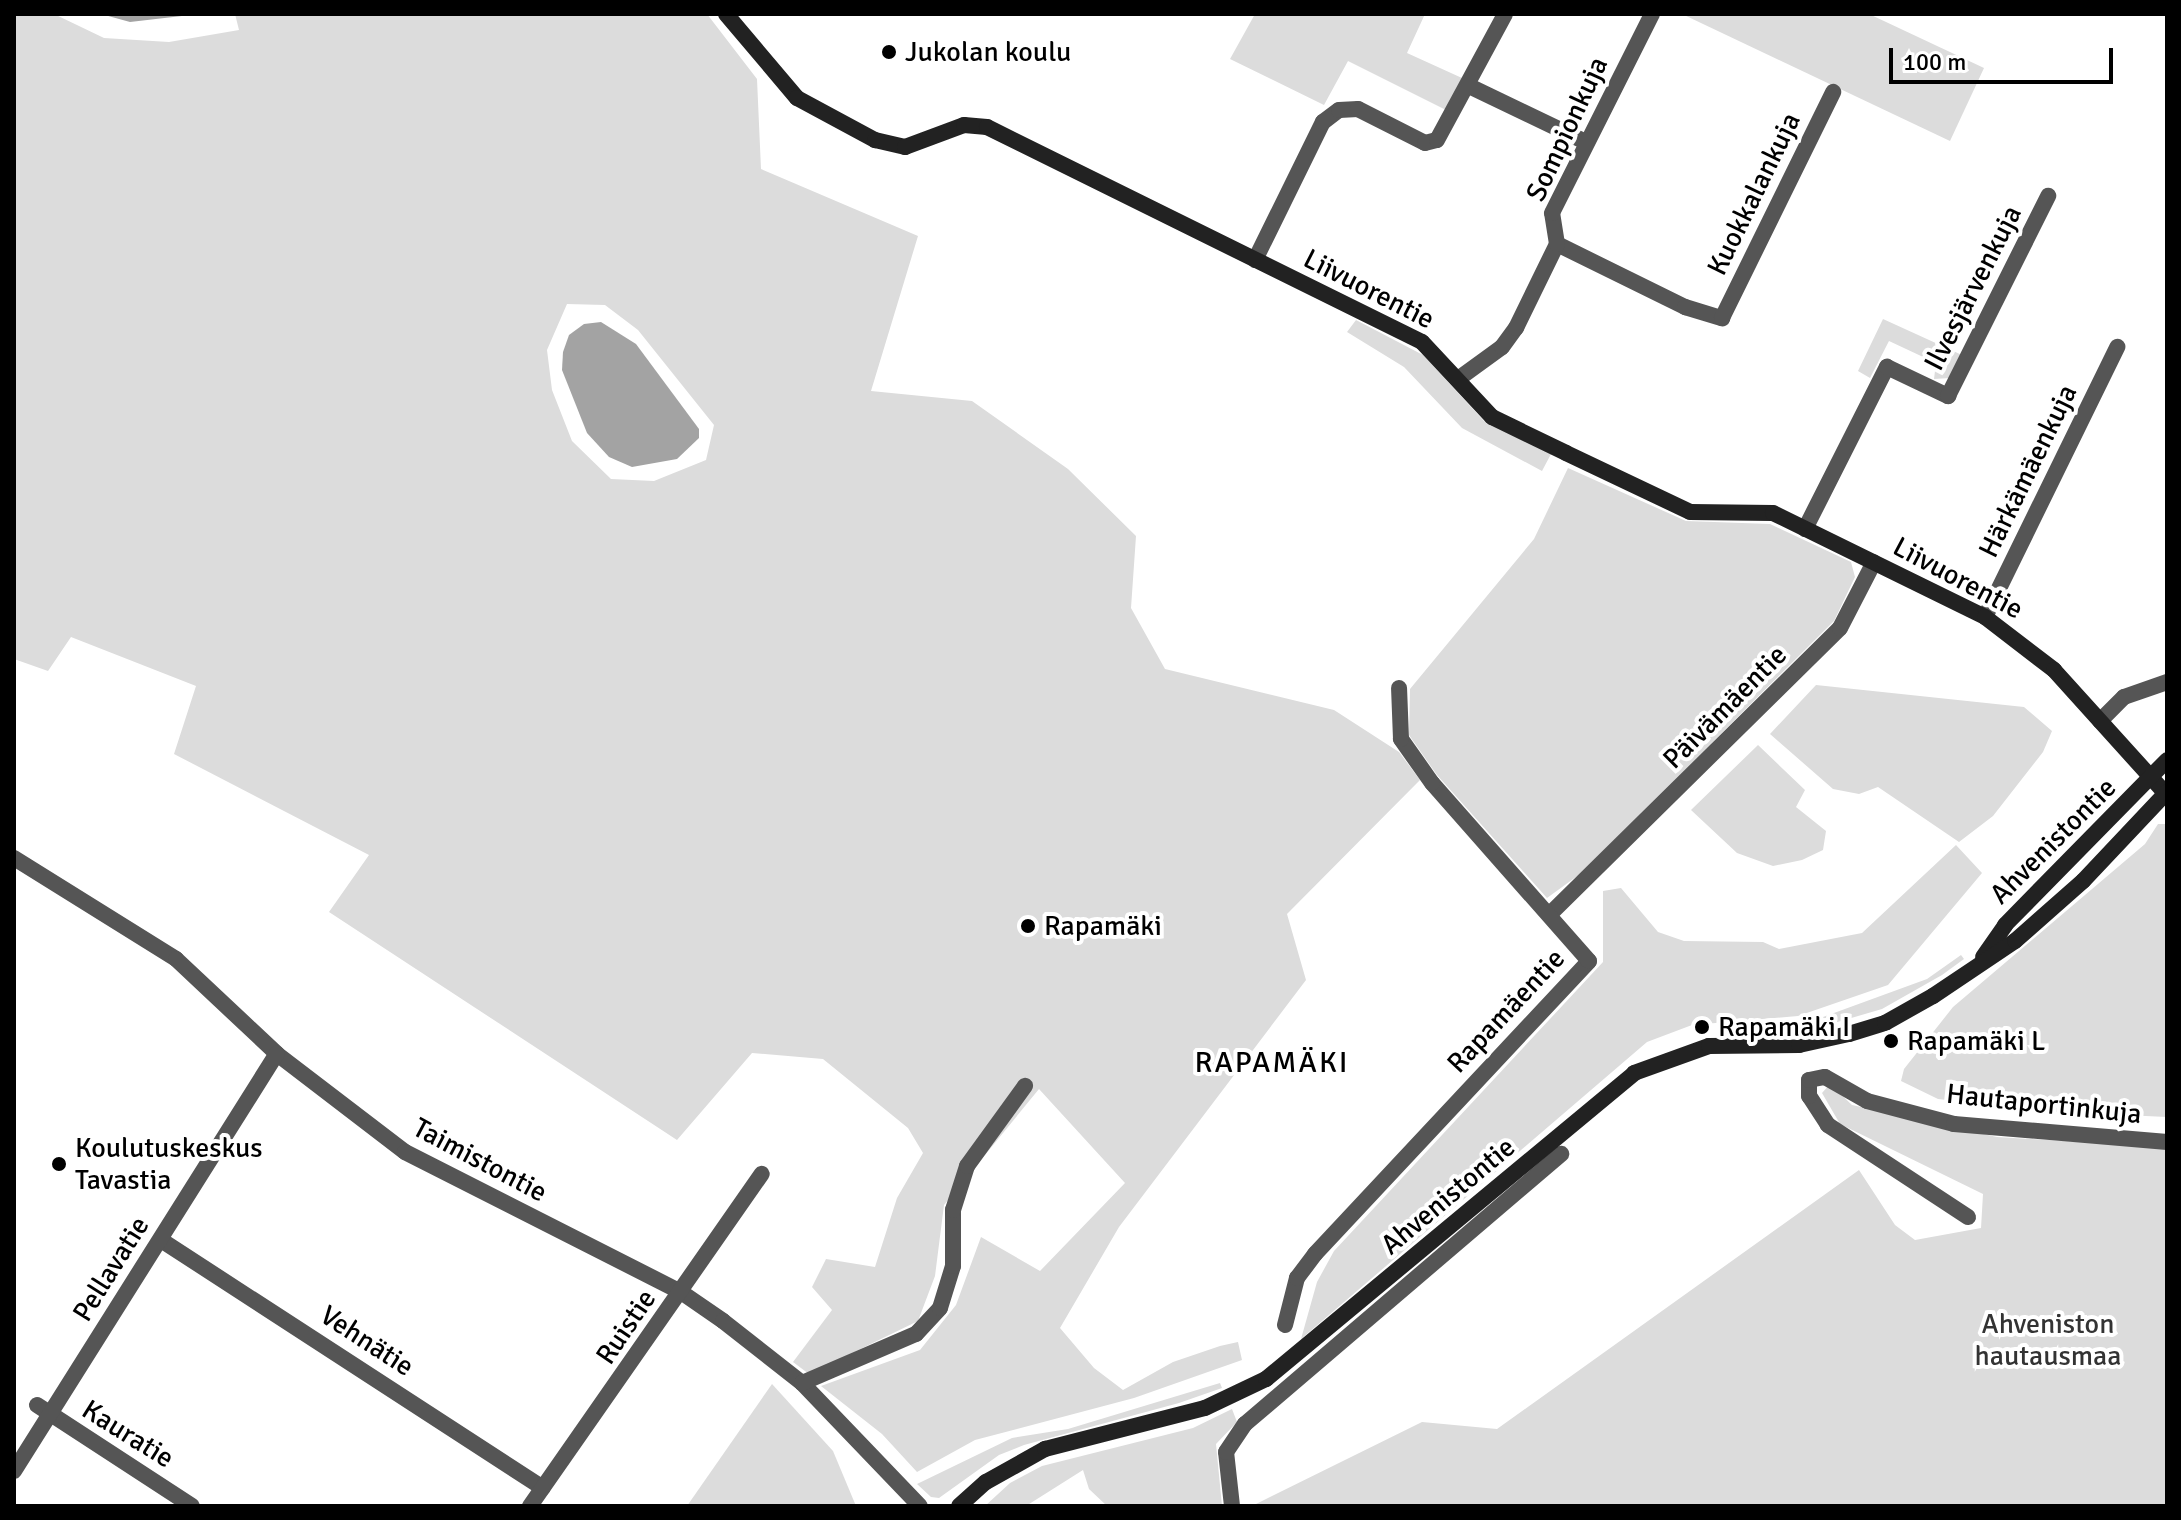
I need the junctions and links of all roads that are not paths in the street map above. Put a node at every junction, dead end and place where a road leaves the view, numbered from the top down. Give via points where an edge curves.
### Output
1 (726, 14) edge
2 (1505, 14) edge
3 (1652, 14) edge
4 (1469, 86) junction
5 (1833, 92) dead end
6 (1586, 142) junction
7 (2048, 196) dead end
8 (1557, 244) junction
9 (1255, 260) junction
10 (2117, 347) dead end
11 (1458, 379) junction
12 (1805, 529) junction
13 (1874, 562) junction
14 (1985, 617) junction
15 (2167, 682) edge
16 (1399, 688) dead end
17 (2100, 721) junction
18 (2138, 759) junction
19 (2167, 760) edge
20 (2150, 779) junction
21 (2167, 794) edge
22 (14, 858) edge
23 (1550, 914) junction
24 (1980, 961) junction
25 (277, 1054) junction
26 (1025, 1086) dead end
27 (2167, 1142) edge
28 (1561, 1154) dead end
29 (762, 1174) dead end
30 (1968, 1217) dead end
31 (161, 1240) junction
32 (681, 1292) junction
33 (1285, 1325) dead end
34 (802, 1383) junction
35 (43, 1410) junction
36 (14, 1471) edge
37 (543, 1488) junction
38 (192, 1506) edge
39 (530, 1506) edge
40 (920, 1506) edge
41 (959, 1506) edge
42 (1232, 1506) edge

1 - 9 main road, Liivuorentie via 797,98 875,140 905,147 964,125 987,127
2 - 4 street
3 - 6 street, Sompionkuja
4 - 6 street
4 - 9 street via 1437,140 1425,143 1358,109 1339,110 1323,122
5 - 8 street, Kuokkalankuja via 1722,318 1685,307
6 - 8 street, Sompionkuja via 1552,213
7 - 12 street, Ilvesjärvenkuja via 1948,396 1887,367
8 - 11 street, Sompionkuja via 1502,347
9 - 11 main road, Liivuorentie via 1422,342
10 - 14 street, Härkämäenkuja
11 - 12 main road, Liivuorentie via 1492,417 1682,510 1764,510
12 - 13 main road, Liivuorentie
13 - 14 main road, Liivuorentie
13 - 23 street, Päivämäentie via 1840,628
14 - 17 main road, Liivuorentie via 2031,648
15 - 17 street via 2124,697
16 - 23 street, Rapamäentie via 1401,739 1432,783
17 - 18 main road, Liivuorentie
18 - 19 main road
18 - 20 main road, Liivuorentie
19 - 20 main road, Ahvenistontie
20 - 21 main road, Liivuorentie
20 - 24 main road, Ahvenistontie via 2005,925
21 - 24 main road, Ahvenistontie via 2083,881 2015,941
22 - 25 street, Taimistontie via 176,959
23 - 33 street, Rapamäentie via 1589,961 1315,1254 1292,1290
24 - 41 main road, Ahvenistontie via 1885,1023 1799,1045 1709,1046 1634,1073 1266,1379 1205,1408 1045,1449 986,1482
25 - 31 street, Pellavatie
25 - 32 street, Taimistontie via 405,1152
26 - 34 street via 967,1166 953,1210 953,1266 940,1308 916,1334
27 - 30 street, Hautaportinkuja via 1954,1124 1867,1101 1825,1077 1809,1080 1809,1096 1828,1125
28 - 42 street via 1245,1424 1230,1442 1225,1459
29 - 32 street, Ruistie
31 - 35 street, Pellavatie
31 - 37 street, Vehnätie
32 - 34 street, Taimistontie
32 - 37 street, Ruistie
34 - 40 street, Taimistontie
35 - 36 street, Pellavatie
35 - 38 street, Kauratie
37 - 39 street, Ruistie

